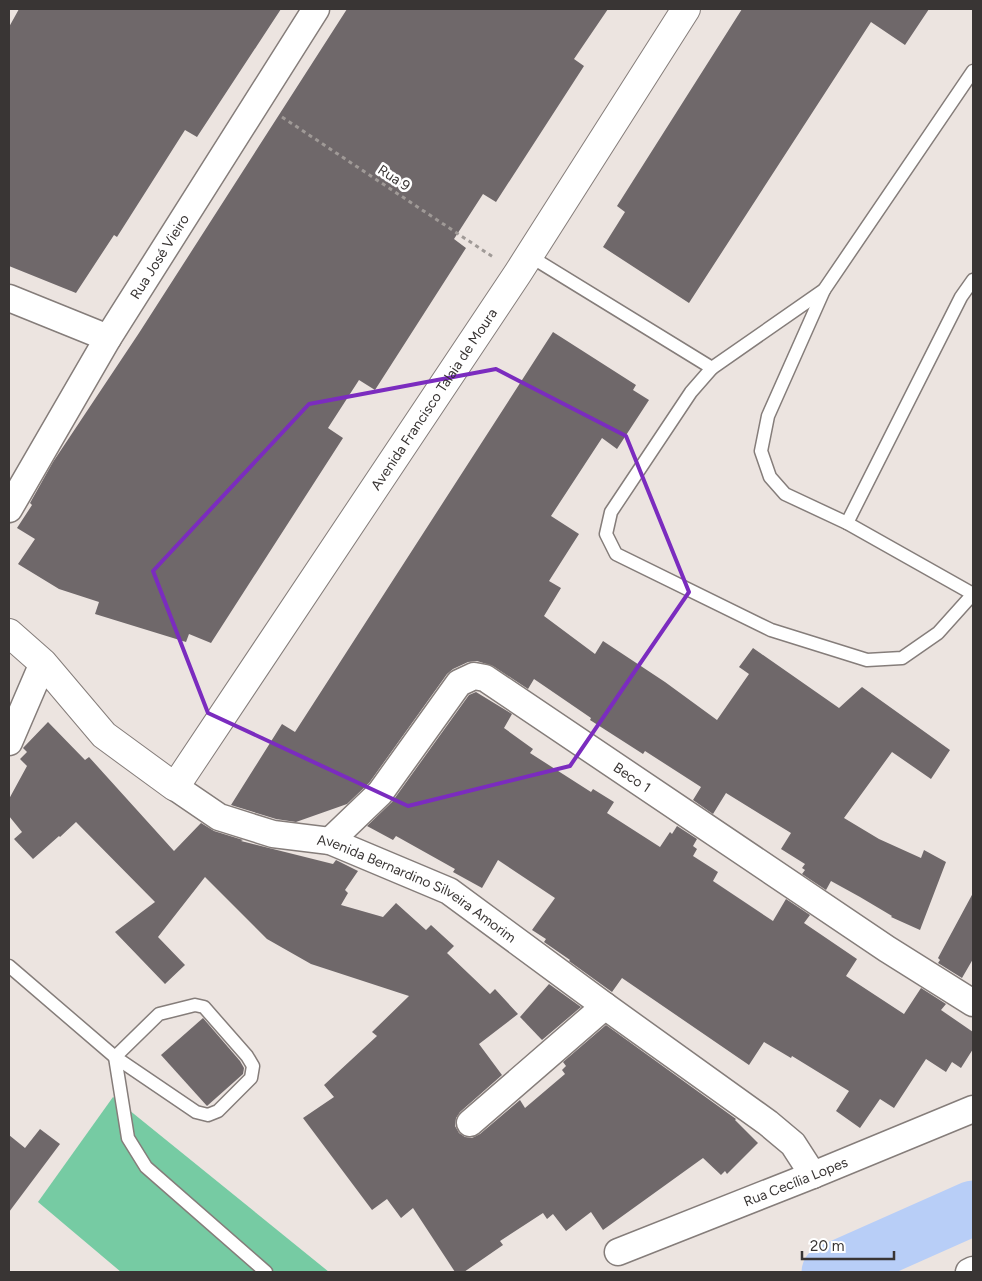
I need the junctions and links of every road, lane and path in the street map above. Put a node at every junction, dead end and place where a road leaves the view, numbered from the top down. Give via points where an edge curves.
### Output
1 (316, 9) edge
2 (686, 9) edge
3 (973, 71) edge
4 (258, 102) junction
5 (523, 264) junction
6 (973, 280) edge
7 (824, 290) junction
8 (9, 298) edge
9 (108, 338) junction
10 (712, 368) junction
11 (9, 509) edge
12 (847, 523) junction
13 (973, 594) edge
14 (9, 633) edge
15 (44, 662) junction
16 (9, 742) edge
17 (175, 787) junction
18 (330, 841) junction
19 (9, 966) edge
20 (973, 1003) edge
21 (605, 1006) junction
22 (116, 1057) junction
23 (973, 1108) edge
24 (470, 1123) dead end
25 (813, 1175) junction
26 (618, 1252) dead end
27 (973, 1270) edge
28 (266, 1272) edge
29 (969, 1272) edge

1 - 4 street, Rua José Vieiro
2 - 5 street, Avenida Francisco Talaia de Moura
3 - 7 lane
4 - 5 path, Rua 9
4 - 9 street, Rua José Vieiro
5 - 10 lane
5 - 17 street, Avenida Francisco Talaia de Moura
6 - 12 lane via 961,297
7 - 10 lane
7 - 12 lane via 768,416 761,451 770,477 785,494
8 - 9 street
9 - 11 street, Rua José Vieiro
10 - 13 lane via 691,392 611,512 606,534 616,554 772,630 867,660 902,658 938,633
12 - 13 lane
14 - 15 street, Avenida Bernardino Silveira Amorim
15 - 16 street
15 - 17 street, Avenida Bernardino Silveira Amorim via 104,735
17 - 18 street, Avenida Bernardino Silveira Amorim via 219,817 273,834
18 - 20 street, Beco 1 via 380,792 459,683 474,676 485,678 887,949
18 - 21 street, Avenida Bernardino Silveira Amorim via 448,891
19 - 22 lane
21 - 24 street
21 - 25 street, Avenida Bernardino Silveira Amorim via 768,1123 793,1144
22 - 22 lane via 196,1112 208,1115 218,1111 252,1078 253,1066 247,1056 204,1007 195,1005 159,1014
22 - 28 lane via 128,1138 146,1167
23 - 25 street, Rua Cecília Lopes
25 - 26 street, Rua Cecília Lopes
27 - 29 street

